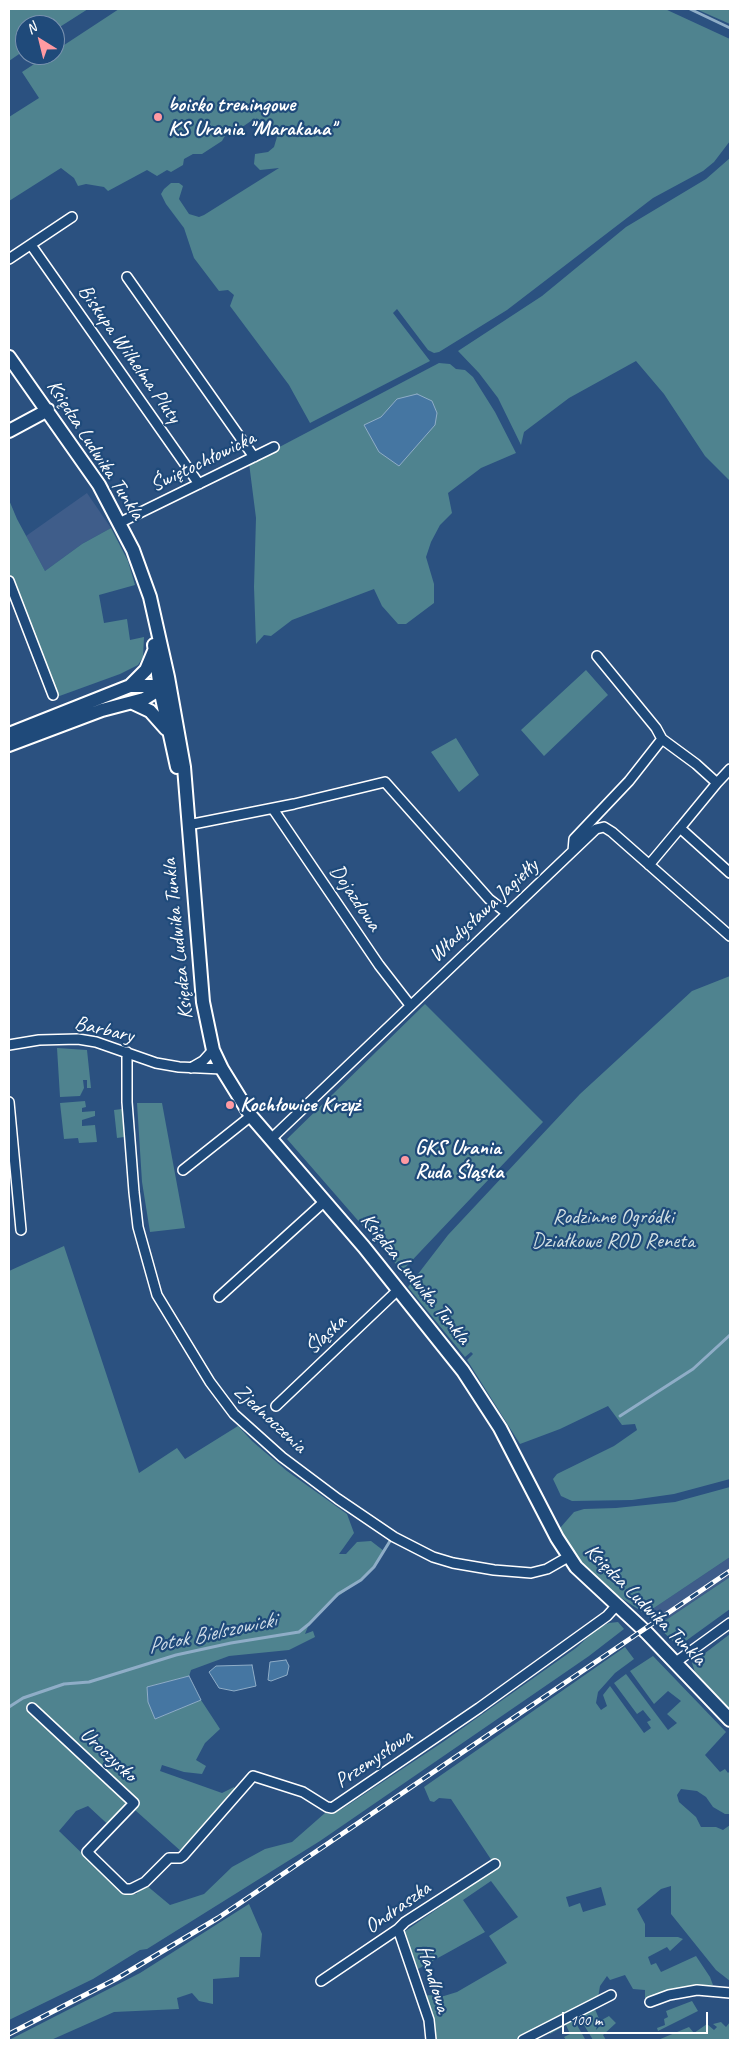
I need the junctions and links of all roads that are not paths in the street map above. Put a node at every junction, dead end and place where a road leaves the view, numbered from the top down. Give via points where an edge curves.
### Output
1 (72, 217) dead end
2 (31, 245) junction
3 (9, 260) edge
4 (127, 276) dead end
5 (9, 357) edge
6 (48, 410) junction
7 (9, 430) edge
8 (274, 447) dead end
9 (254, 457) junction
10 (199, 484) junction
11 (121, 522) junction
12 (9, 581) edge
13 (150, 597) junction
14 (154, 648) junction
15 (598, 656) dead end
16 (168, 677) junction
17 (130, 686) junction
18 (160, 689) junction
19 (53, 695) dead end
20 (172, 699) junction
21 (133, 703) junction
22 (169, 733) junction
23 (9, 734) edge
24 (662, 739) junction
25 (9, 745) edge
26 (730, 769) edge
27 (717, 783) junction
28 (272, 809) junction
29 (187, 811) junction
30 (188, 825) junction
31 (680, 828) junction
32 (573, 851) junction
33 (649, 865) junction
34 (730, 872) edge
35 (508, 913) junction
36 (730, 936) edge
37 (410, 1005) junction
38 (9, 1045) edge
39 (214, 1050) junction
40 (127, 1052) junction
41 (191, 1068) junction
42 (222, 1069) junction
43 (9, 1102) edge
44 (251, 1116) junction
45 (271, 1139) junction
46 (183, 1170) dead end
47 (325, 1201) junction
48 (21, 1230) dead end
49 (399, 1289) junction
50 (219, 1297) dead end
51 (276, 1406) dead end
52 (568, 1557) junction
53 (616, 1605) junction
54 (730, 1623) edge
55 (676, 1662) junction
56 (32, 1708) dead end
57 (730, 1720) edge
58 (87, 1852) joint
59 (495, 1864) dead end
60 (398, 1929) junction
61 (321, 1981) dead end
62 (730, 1992) edge
63 (611, 1995) dead end
64 (650, 2002) dead end
65 (430, 2040) edge
66 (522, 2040) edge

1 - 2 street
2 - 3 street
2 - 10 street, Biskupa Wilhelma Pluty
4 - 9 street
5 - 6 street, Księdza Ludwika Tunkla
6 - 7 street
6 - 11 street, Księdza Ludwika Tunkla
8 - 9 street, Świętochłowicka
9 - 10 street, Świętochłowicka
10 - 11 street, Świętochłowicka
11 - 13 street, Księdza Ludwika Tunkla
12 - 19 street
13 - 14 street, Księdza Ludwika Tunkla
13 - 16 street, Księdza Ludwika Tunkla
14 - 17 street via 146,670
14 - 18 street, Księdza Ludwika Tunkla
15 - 24 street
16 - 18 street
16 - 20 street, Księdza Ludwika Tunkla
17 - 18 street via 146,684
17 - 23 street
18 - 20 street
18 - 21 street
18 - 22 street, Księdza Ludwika Tunkla
20 - 29 street, Księdza Ludwika Tunkla via 184,767
21 - 22 street via 156,716
21 - 25 street via 94,713
22 - 29 street, Księdza Ludwika Tunkla
24 - 27 street
24 - 32 street via 629,781 574,839
26 - 27 street
27 - 31 street
28 - 30 street
28 - 35 street via 385,782 489,899
28 - 37 street, Dojazdowa
29 - 30 street, Księdza Ludwika Tunkla
30 - 39 street, Księdza Ludwika Tunkla via 203,1002
31 - 33 street
31 - 34 street
32 - 33 street, Władysława Jagiełły via 596,830 604,827
32 - 35 street, Władysława Jagiełły
33 - 36 street, Władysława Jagiełły
35 - 37 street, Władysława Jagiełły
37 - 45 street, Władysława Jagiełły
38 - 40 street, Barbary via 78,1039
39 - 41 street
39 - 42 street, Księdza Ludwika Tunkla
40 - 41 street, Barbary via 156,1063
40 - 52 street, Zjednoczenia via 127,1102 138,1227 157,1295 210,1382 234,1414 282,1457 338,1499 394,1537 432,1556 453,1563 531,1573 547,1569
41 - 42 street, Barbary
42 - 44 street, Księdza Ludwika Tunkla
43 - 48 street
44 - 45 street, Księdza Ludwika Tunkla
44 - 46 street
45 - 47 street, Księdza Ludwika Tunkla
47 - 49 street, Księdza Ludwika Tunkla
47 - 50 street
49 - 51 street, Śląska
49 - 52 street, Księdza Ludwika Tunkla via 480,1395
52 - 53 street, Księdza Ludwika Tunkla
53 - 55 street, Księdza Ludwika Tunkla
53 - 58 street, Przemysłowa via 607,1616 472,1714 332,1808 303,1792 253,1776 183,1856 169,1858 138,1887 126,1889
54 - 55 street
55 - 57 street, Księdza Ludwika Tunkla
56 - 58 street, Uroczysko via 134,1803
59 - 60 street, Ondraszka
60 - 61 street, Ondraszka
60 - 65 street, Handlowa via 429,2020
62 - 64 street via 696,1990
63 - 66 street

